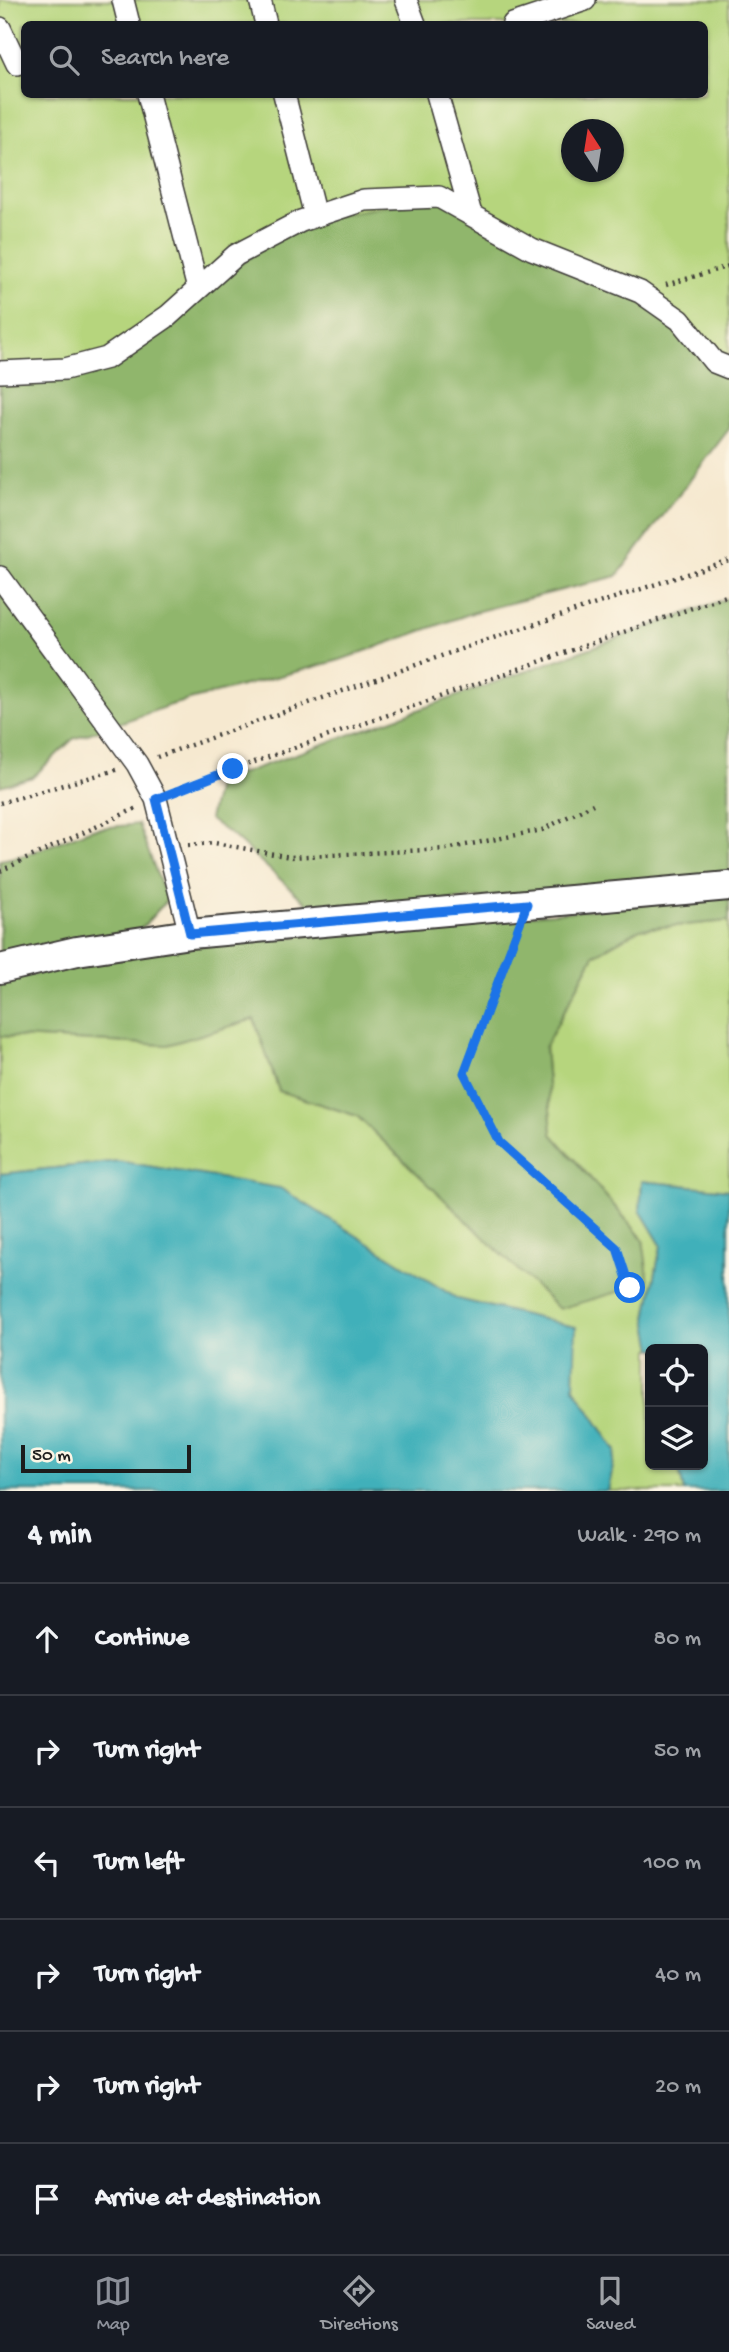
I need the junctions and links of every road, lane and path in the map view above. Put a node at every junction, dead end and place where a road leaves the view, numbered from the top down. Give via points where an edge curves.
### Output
1 (123, 0) edge
2 (260, 0) edge
3 (406, 0) edge
4 (584, 0) edge
5 (129, 21) edge
6 (265, 21) edge
7 (414, 21) edge
8 (522, 21) edge
9 (0, 28) edge
10 (17, 64) dead end
11 (149, 98) edge
12 (285, 98) edge
13 (438, 98) edge
14 (471, 214) junction
15 (315, 216) junction
16 (729, 266) edge
17 (198, 289) junction
18 (640, 292) junction
19 (729, 368) edge
20 (0, 372) edge
21 (729, 560) edge
22 (0, 577) edge
23 (729, 595) edge
24 (137, 764) junction
25 (156, 799) junction
26 (0, 803) edge
27 (593, 804) dead end
28 (170, 846) junction
29 (0, 871) edge
30 (729, 886) edge
31 (527, 904) junction
32 (190, 934) junction
33 (0, 969) edge
34 (630, 1288) dead end

1 - 5 lane
2 - 6 lane
3 - 7 lane
4 - 8 lane
9 - 10 lane
11 - 17 lane
12 - 15 lane
13 - 14 lane
14 - 15 lane via 439,197 364,200
14 - 18 lane via 532,249
15 - 17 lane via 236,255
16 - 18 path
17 - 20 lane via 107,358 65,369
18 - 19 lane via 680,320 714,362
21 - 24 path
22 - 24 lane
23 - 25 path
24 - 25 lane
24 - 26 path
25 - 28 lane
25 - 29 path
27 - 28 path via 542,830 446,849 290,857 215,843
28 - 32 lane
30 - 31 main road
31 - 32 main road
31 - 34 path via 464,1073 499,1142 617,1248
32 - 33 main road via 77,951

